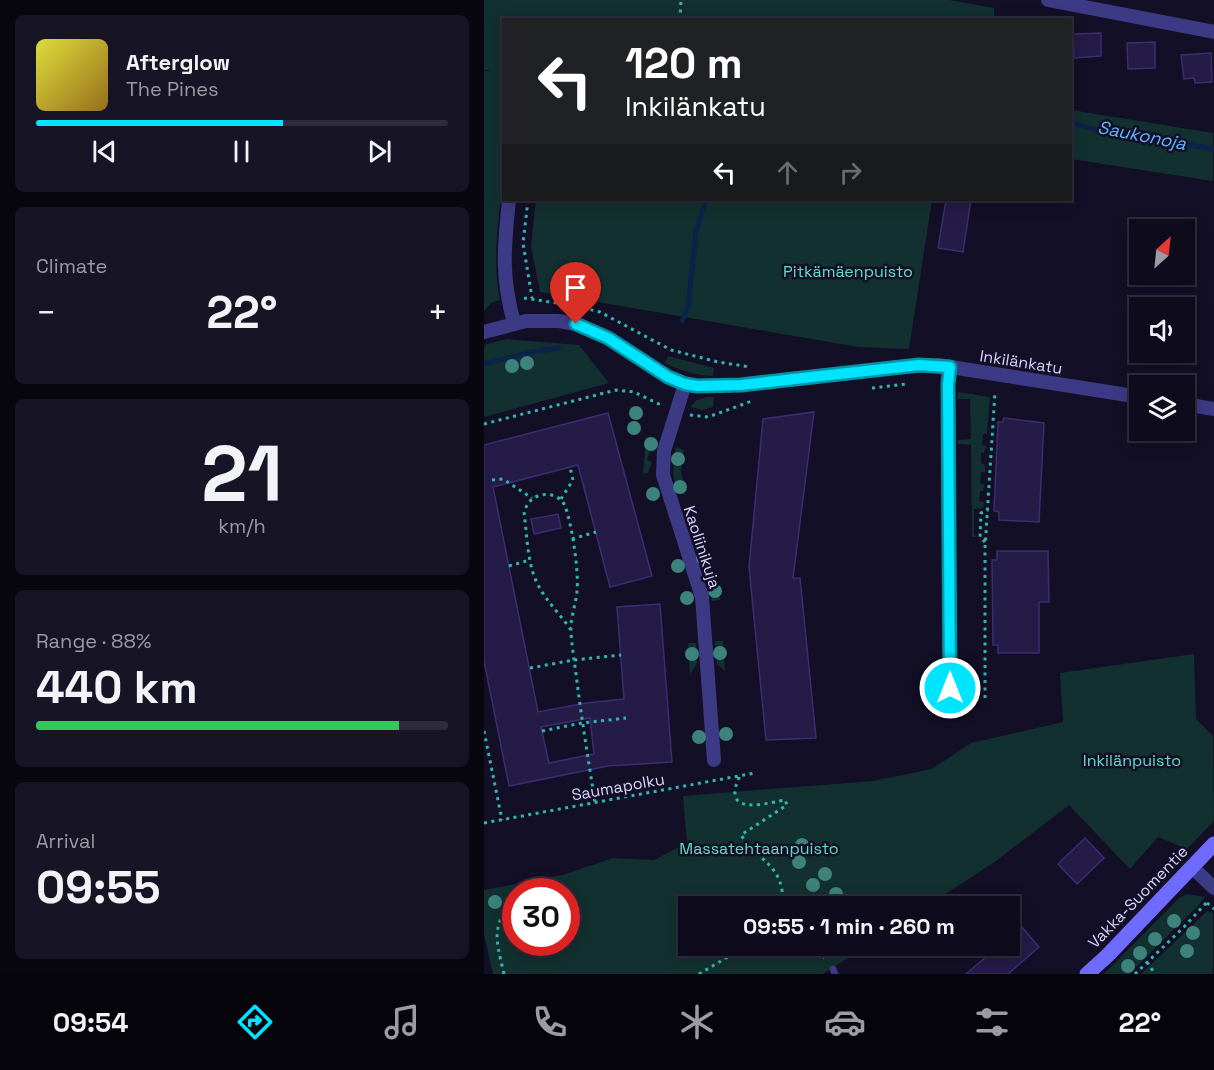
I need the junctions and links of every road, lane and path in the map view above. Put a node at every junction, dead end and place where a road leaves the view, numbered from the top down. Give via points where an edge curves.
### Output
1 (681, 0) edge
2 (1048, 0) edge
3 (680, 18) edge
4 (1213, 32) edge
5 (509, 201) edge
6 (528, 201) edge
7 (532, 298) junction
8 (509, 302) junction
9 (514, 323) junction
10 (484, 332) edge
11 (753, 367) dead end
12 (950, 367) junction
13 (685, 384) junction
14 (909, 384) dead end
15 (866, 388) dead end
16 (995, 392) dead end
17 (1129, 395) edge
18 (753, 401) dead end
19 (1195, 406) edge
20 (670, 408) dead end
21 (1213, 409) edge
22 (687, 414) dead end
23 (484, 424) edge
24 (570, 466) dead end
25 (492, 480) dead end
26 (532, 498) junction
27 (561, 500) junction
28 (596, 532) dead end
29 (572, 539) junction
30 (531, 560) junction
31 (509, 566) dead end
32 (571, 630) junction
33 (621, 655) dead end
34 (574, 660) junction
35 (530, 668) dead end
36 (950, 688) dead end
37 (985, 698) dead end
38 (626, 718) dead end
39 (582, 723) junction
40 (484, 731) edge
41 (542, 731) dead end
42 (486, 748) edge
43 (714, 760) dead end
44 (755, 773) dead end
45 (739, 777) junction
46 (595, 803) junction
47 (502, 820) junction
48 (484, 823) edge
49 (1213, 844) edge
50 (1192, 867) junction
51 (1212, 892) edge
52 (783, 896) edge
53 (1207, 903) junction
54 (1213, 909) edge
55 (502, 915) edge
56 (729, 956) edge
57 (825, 956) edge
58 (1147, 962) junction
59 (834, 971) edge
60 (504, 974) edge
61 (699, 974) edge
62 (1087, 974) edge
63 (1135, 974) edge
64 (1155, 974) edge

1 - 3 path
2 - 4 street
5 - 8 street via 504,260
6 - 7 path via 523,243
7 - 8 path
7 - 11 path via 600,312 671,350
8 - 9 street
9 - 10 street, Inkilänkatu
9 - 13 street, Inkilänkatu via 541,320 576,324 608,338 653,369
12 - 13 street, Inkilänkatu via 919,365 741,385
12 - 17 street, Inkilänkatu
12 - 36 street
13 - 43 street, Kaoliinikuja via 664,451 663,475 702,597
14 - 15 path
16 - 37 path via 985,543
18 - 22 path via 708,417
19 - 21 street
20 - 23 path via 634,392 616,390
24 - 27 path via 573,480
25 - 26 path via 503,479
26 - 27 path via 543,494
26 - 30 path via 524,512
27 - 29 path
28 - 29 path
29 - 32 path via 578,589
30 - 31 path
30 - 32 path via 536,582
32 - 34 path
33 - 34 path
34 - 35 path
34 - 39 path
38 - 39 path
39 - 41 path
39 - 46 path
40 - 42 path
42 - 47 path
44 - 45 path, Saumapolku
45 - 46 path, Saumapolku
45 - 52 path via 735,793 738,801 746,805 785,800 787,805 741,835 748,847 773,868
46 - 47 path, Saumapolku
47 - 48 path, Saumapolku
49 - 50 street, Vakka-Suomentie
50 - 51 street
50 - 62 street, Vakka-Suomentie
51 - 53 path
53 - 54 path
53 - 58 path
55 - 60 path via 496,932
56 - 61 path
57 - 59 path
58 - 63 path
58 - 64 path

